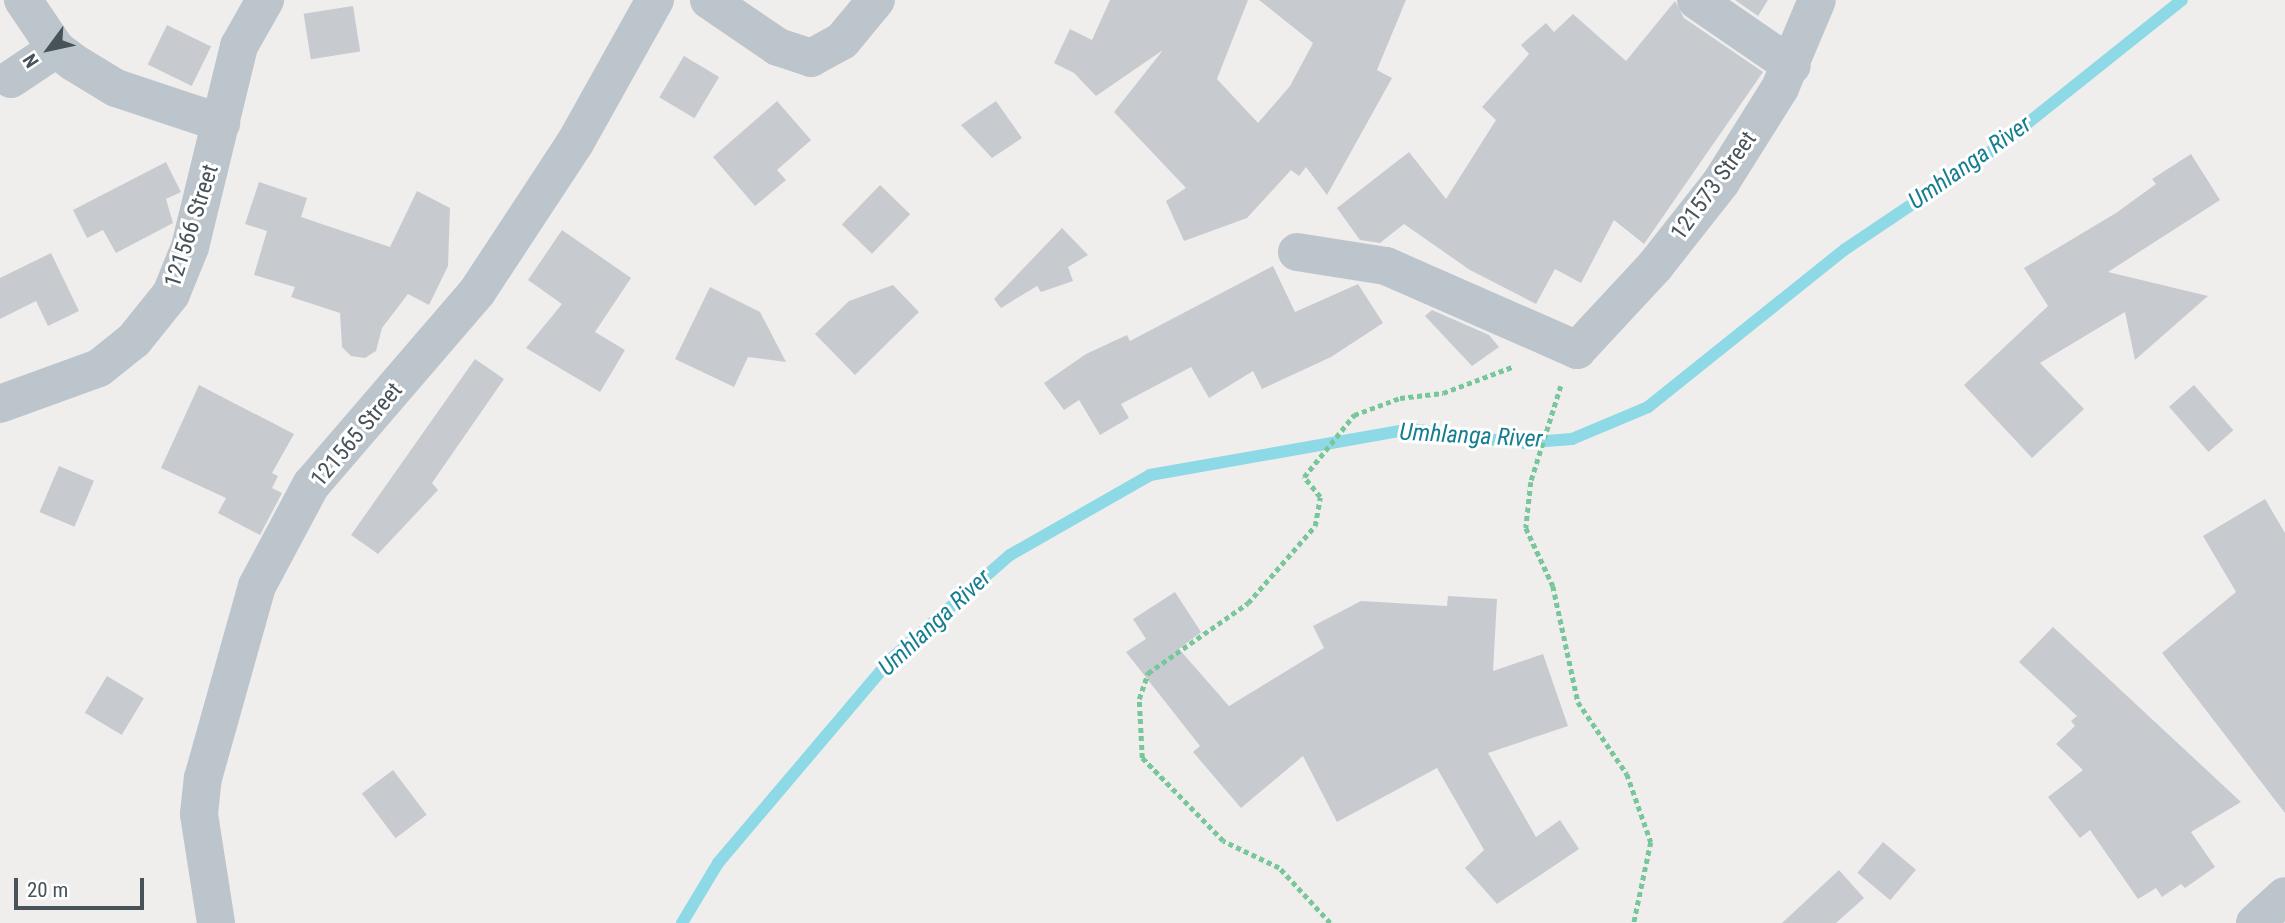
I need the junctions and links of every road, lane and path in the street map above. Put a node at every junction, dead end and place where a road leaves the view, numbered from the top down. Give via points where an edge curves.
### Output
1 (23, 0) edge
2 (265, 0) edge
3 (655, 0) edge
4 (709, 0) edge
5 (876, 0) edge
6 (1696, 0) edge
7 (1817, 0) edge
8 (56, 49) junction
9 (1792, 66) junction
10 (11, 79) dead end
11 (221, 123) junction
12 (1297, 252) dead end
13 (1577, 350) junction
14 (1555, 398) dead end
15 (0, 404) edge
16 (2285, 896) edge
17 (216, 923) edge
18 (1330, 923) edge
19 (1634, 923) edge
20 (2255, 923) edge

1 - 8 street
2 - 11 street, 121566 Street via 239,46
3 - 17 street, 121565 Street via 575,143 477,292 311,485 257,586 203,778 200,827
4 - 5 street via 778,47 811,58 842,41
6 - 9 street
7 - 9 street, 121573 Street
8 - 10 street
8 - 11 street via 116,88
9 - 13 street, 121573 Street via 1721,182 1655,266
11 - 15 street, 121566 Street via 190,247 171,294 154,317 99,368
12 - 13 street via 1386,266
13 - 18 path via 1354,415 1304,477 1320,497 1315,526 1248,603 1148,673 1139,699 1142,758 1223,841 1279,868
14 - 19 path via 1531,482 1526,528 1553,586 1578,702 1627,774 1651,842
16 - 20 street

